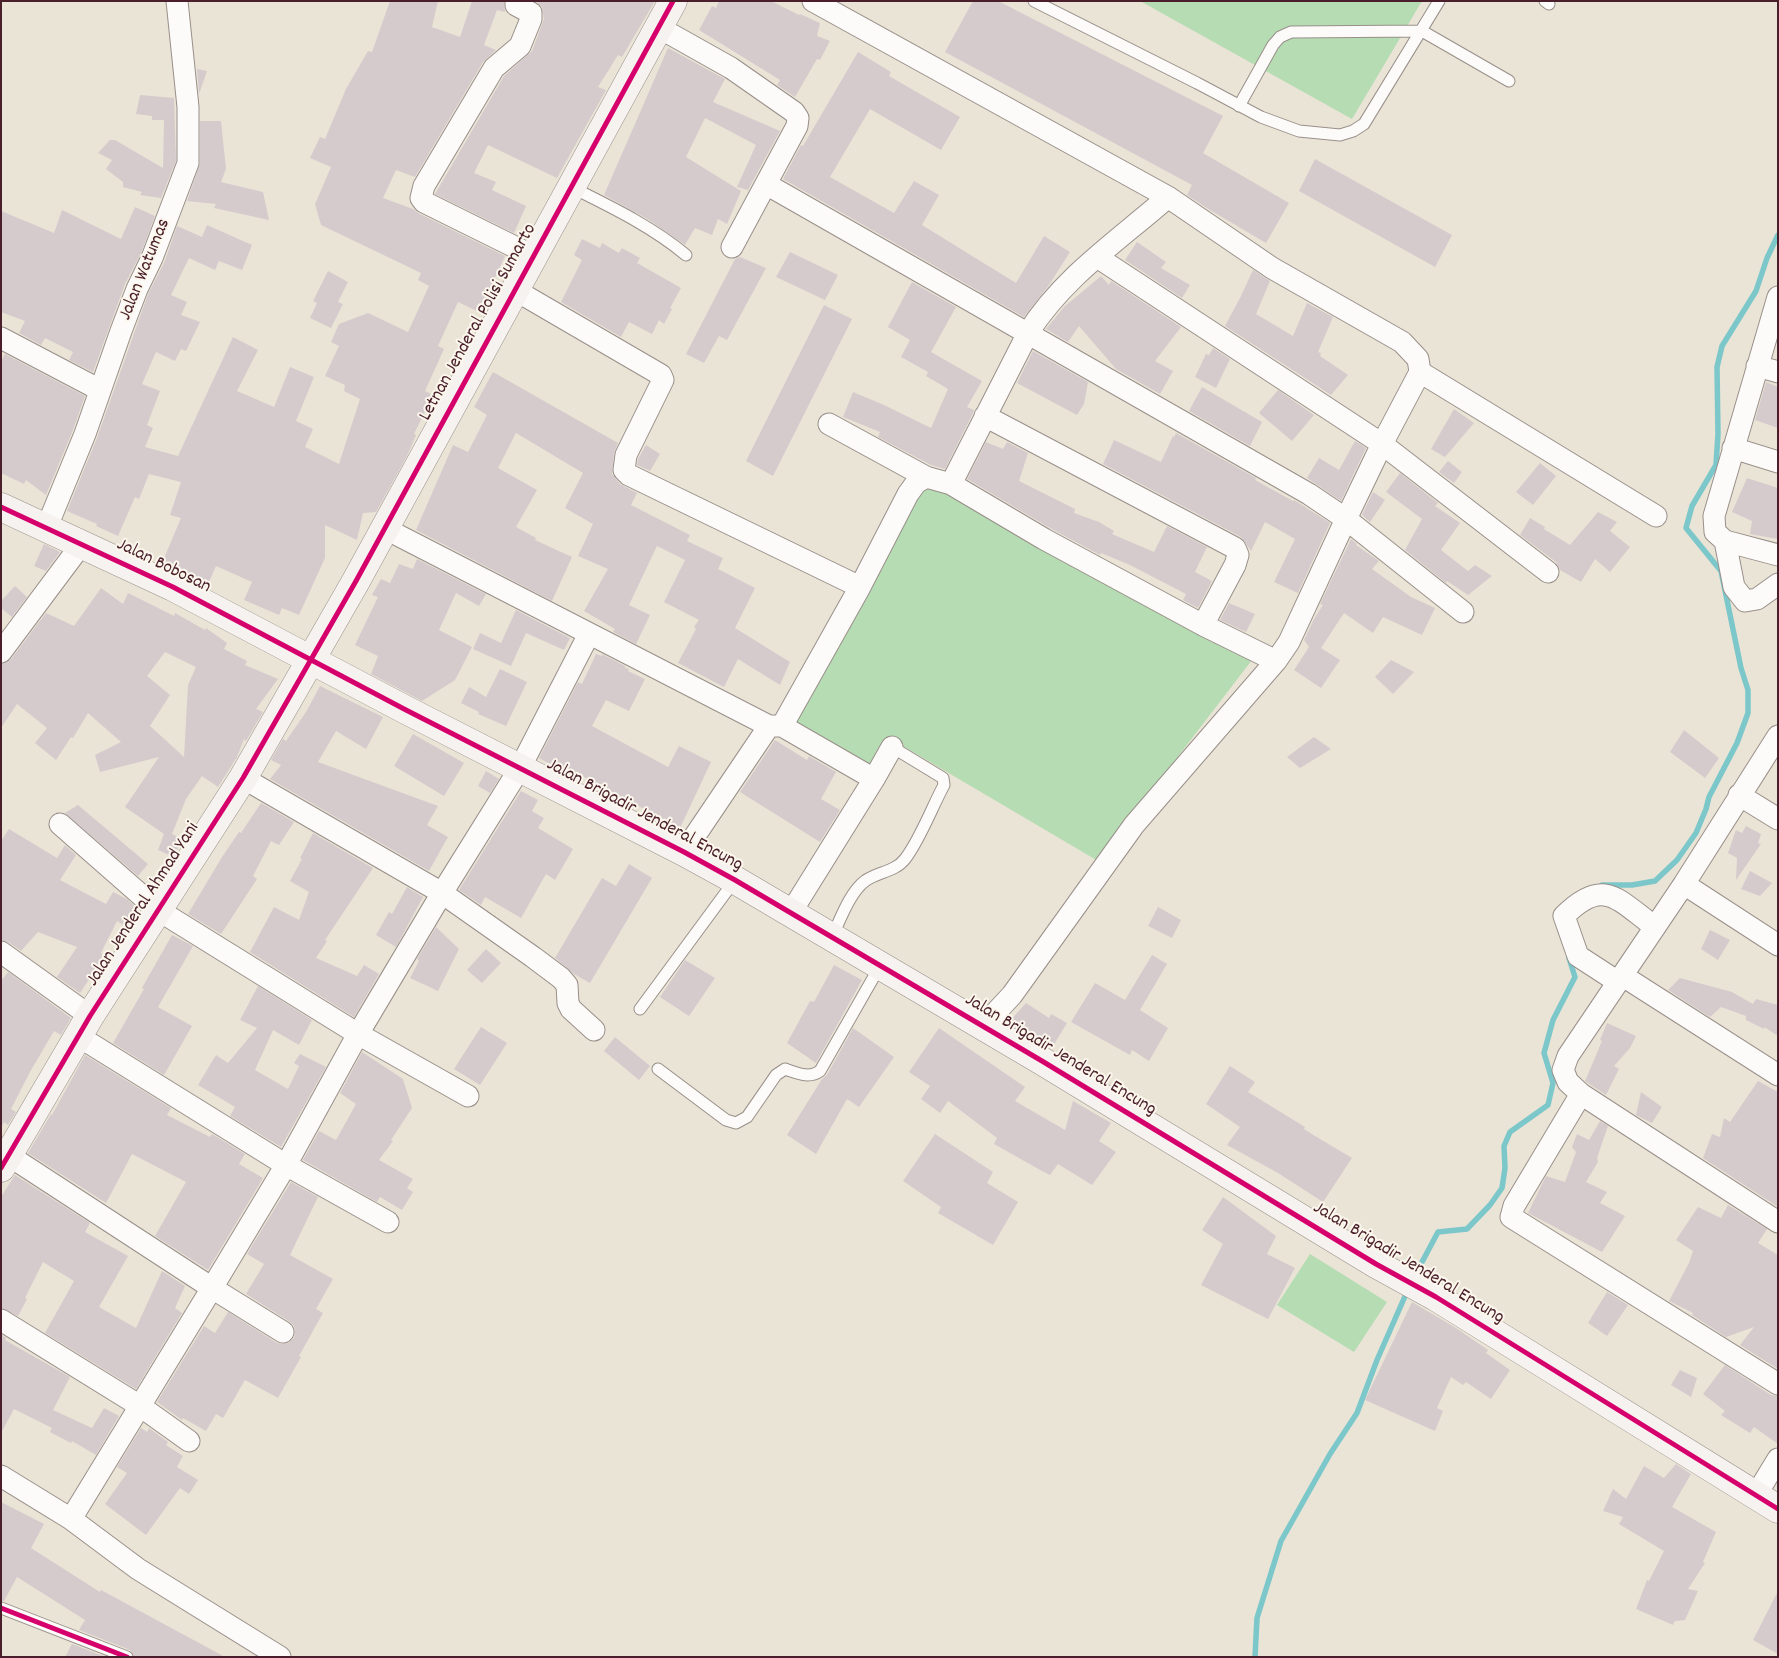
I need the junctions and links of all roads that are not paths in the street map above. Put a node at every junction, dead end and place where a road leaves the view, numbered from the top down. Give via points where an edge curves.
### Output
1 (177, 1) edge
2 (516, 1) edge
3 (673, 1) edge
4 (813, 1) edge
5 (1034, 1) edge
6 (1439, 1) edge
7 (658, 27) junction
8 (1422, 31) junction
9 (1509, 81) dead end
10 (1239, 106) junction
11 (766, 184) junction
12 (571, 186) junction
13 (1168, 198) junction
14 (732, 247) dead end
15 (686, 255) dead end
16 (533, 256) junction
17 (1097, 257) junction
18 (515, 290) junction
19 (1778, 297) edge
20 (1028, 333) junction
21 (1, 338) edge
22 (1757, 366) junction
23 (1420, 372) junction
24 (1778, 372) edge
25 (100, 390) junction
26 (985, 416) junction
27 (829, 424) dead end
28 (1382, 444) junction
29 (1733, 448) junction
30 (1778, 462) edge
31 (926, 478) junction
32 (951, 484) junction
33 (1, 508) edge
34 (1656, 516) dead end
35 (1346, 519) junction
36 (384, 528) junction
37 (46, 529) junction
38 (1725, 541) junction
39 (81, 545) junction
40 (1778, 555) edge
41 (1548, 572) dead end
42 (1778, 584) edge
43 (860, 587) junction
44 (1463, 612) dead end
45 (1204, 625) junction
46 (589, 634) junction
47 (1, 652) edge
48 (311, 658) junction
49 (1276, 661) junction
50 (776, 726) junction
51 (1778, 736) edge
52 (892, 747) joint
53 (520, 768) junction
54 (243, 778) junction
55 (874, 779) junction
56 (1739, 795) junction
57 (1778, 819) edge
58 (60, 824) dead end
59 (684, 852) junction
60 (735, 880) junction
61 (1684, 884) junction
62 (442, 893) junction
63 (158, 910) junction
64 (790, 914) junction
65 (1655, 927) junction
66 (831, 938) junction
67 (1778, 945) edge
68 (1, 952) edge
69 (880, 966) junction
70 (1620, 979) junction
71 (640, 1009) dead end
72 (84, 1026) junction
73 (983, 1026) junction
74 (594, 1030) dead end
75 (358, 1034) junction
76 (658, 1069) dead end
77 (1778, 1075) edge
78 (1580, 1094) junction
79 (468, 1096) dead end
80 (5, 1162) edge
81 (286, 1165) junction
82 (388, 1222) dead end
83 (1778, 1222) edge
84 (212, 1288) junction
85 (1, 1320) edge
86 (283, 1332) dead end
87 (1778, 1384) edge
88 (140, 1406) junction
89 (189, 1441) dead end
90 (1778, 1459) edge
91 (1, 1476) edge
92 (1767, 1502) edge
93 (71, 1519) junction
94 (1, 1608) edge
95 (127, 1657) edge
96 (280, 1657) edge

1 - 25 street, Jalan Watumas via 188,107 188,163
2 - 16 street via 516,5 531,13 520,46 494,68 424,186 421,198
3 - 7 street, Letnan Jenderal Polisi Sumarto
4 - 13 street
5 - 10 lane
6 - 8 lane
7 - 11 street via 731,68 794,112 798,118 797,126
7 - 12 street, Letnan Jenderal Polisi Sumarto
8 - 9 lane
8 - 10 lane via 1291,32 1280,36
8 - 10 lane via 1364,124 1353,131 1340,134 1299,131 1261,118
11 - 14 street
11 - 20 street
12 - 15 lane via 644,224
12 - 16 street, Letnan Jenderal Polisi Sumarto
13 - 17 street
13 - 23 street via 1272,268 1402,342 1418,359
16 - 18 street, Letnan Jenderal Polisi Sumarto
17 - 20 street via 1056,294
17 - 28 street
18 - 36 street, Letnan Jenderal Polisi Sumarto
18 - 43 street via 661,375 663,380 626,455 624,470
19 - 22 street
20 - 26 street
20 - 35 street via 1309,494
21 - 25 street
22 - 24 street
22 - 29 street
23 - 28 street
23 - 34 street
25 - 37 street, Jalan Watumas via 86,434
26 - 32 street
26 - 45 street via 1235,548 1238,555 1235,565
27 - 31 street
28 - 35 street
28 - 41 street
29 - 30 street
29 - 38 street via 1714,516 1715,532
31 - 32 street
31 - 43 street via 916,483 908,494
32 - 45 street via 1044,539
33 - 37 street, Jalan Bobosan
35 - 44 street
35 - 49 street via 1289,642
36 - 46 street
36 - 48 street, Letnan Jenderal Polisi Sumarto
37 - 39 street, Jalan Bobosan
38 - 40 street
38 - 42 street via 1734,587 1745,601 1757,600
39 - 47 street
39 - 48 street, Jalan Bobosan via 173,587
43 - 50 street
45 - 49 street
46 - 50 street
46 - 53 street
48 - 53 street, Jalan Brigadir Jenderal Encung
48 - 54 street, Jalan Jenderal Ahmad Yani
49 - 73 street via 1134,825 1012,995
50 - 55 street
50 - 59 street
51 - 56 street
52 - 55 street
52 - 66 lane via 943,778 944,782 904,860 895,868 865,880 855,891
53 - 59 street, Jalan Brigadir Jenderal Encung
53 - 62 street
54 - 62 street
54 - 63 street, Jalan Jenderal Ahmad Yani
55 - 64 street
56 - 57 street
56 - 61 street
58 - 63 street
59 - 60 street, Jalan Brigadir Jenderal Encung
60 - 64 street, Jalan Brigadir Jenderal Encung
60 - 71 lane
61 - 65 street
61 - 67 street
62 - 74 street via 561,978 567,985 571,1009
62 - 75 street
63 - 72 street, Jalan Jenderal Ahmad Yani
63 - 75 street
64 - 66 street, Jalan Brigadir Jenderal Encung
65 - 70 street
65 - 70 street via 1612,895 1595,894 1564,916 1578,956
66 - 69 street, Jalan Brigadir Jenderal Encung
68 - 72 street
69 - 73 street, Jalan Brigadir Jenderal Encung
69 - 76 lane via 820,1071 807,1076 785,1069 776,1075 747,1117 736,1123 726,1120
70 - 77 street
70 - 78 street via 1568,1056 1563,1070 1568,1082
72 - 80 street, Jalan Jenderal Ahmad Yani
72 - 81 street
73 - 92 street, Jalan Brigadir Jenderal Encung via 1376,1264 1436,1296
75 - 79 street
75 - 81 street
78 - 83 street
78 - 87 street via 1514,1206 1511,1217
80 - 84 street
81 - 82 street
81 - 84 street
84 - 86 street
84 - 88 street
85 - 88 street
88 - 89 street
88 - 93 street
90 - 92 street
91 - 93 street
93 - 96 street via 138,1569
94 - 95 lane

